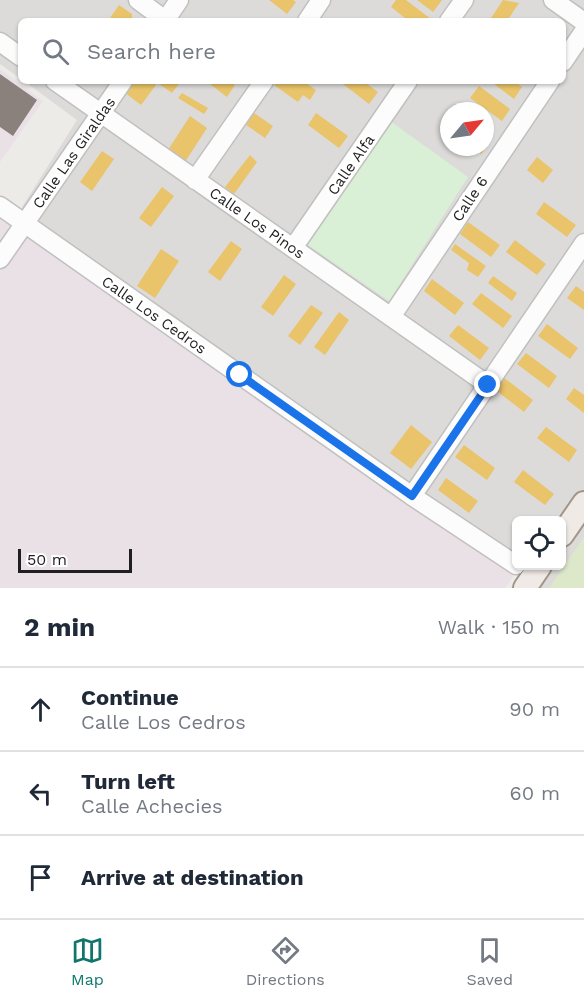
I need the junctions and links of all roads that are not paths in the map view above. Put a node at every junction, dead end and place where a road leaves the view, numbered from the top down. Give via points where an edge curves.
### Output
1 (138, 0) edge
2 (179, 0) edge
3 (321, 0) edge
4 (464, 0) edge
5 (553, 0) edge
6 (162, 18) edge
7 (166, 18) edge
8 (309, 18) edge
9 (451, 18) edge
10 (584, 22) edge
11 (584, 31) edge
12 (0, 42) edge
13 (18, 55) edge
14 (566, 58) edge
15 (59, 84) edge
16 (121, 84) edge
17 (262, 84) edge
18 (406, 84) edge
19 (548, 84) edge
20 (101, 113) junction
21 (195, 180) junction
22 (0, 206) edge
23 (25, 224) junction
24 (584, 243) edge
25 (293, 248) junction
26 (0, 259) edge
27 (391, 317) junction
28 (488, 385) junction
29 (412, 496) junction
30 (584, 503) edge
31 (566, 529) edge
32 (526, 572) edge

1 - 6 street
2 - 7 street
3 - 8 street
4 - 9 street
5 - 10 street
11 - 14 street
12 - 13 street
15 - 20 street, Calle Los Pinos
16 - 20 street, Calle Las Giraldas
17 - 21 street
18 - 25 street, Calle Alfa
19 - 27 street, Calle 6
20 - 21 street, Calle Los Pinos
20 - 23 street, Calle Las Giraldas
21 - 25 street, Calle Los Pinos
22 - 23 street, Calle Los Cedros
23 - 26 street, Calle Las Giraldas
23 - 29 street, Calle Los Cedros
24 - 28 street
25 - 27 street, Calle Los Pinos
27 - 28 street, Calle Los Pinos
28 - 29 street
29 - 32 street, Calle Los Cedros
30 - 31 main road

